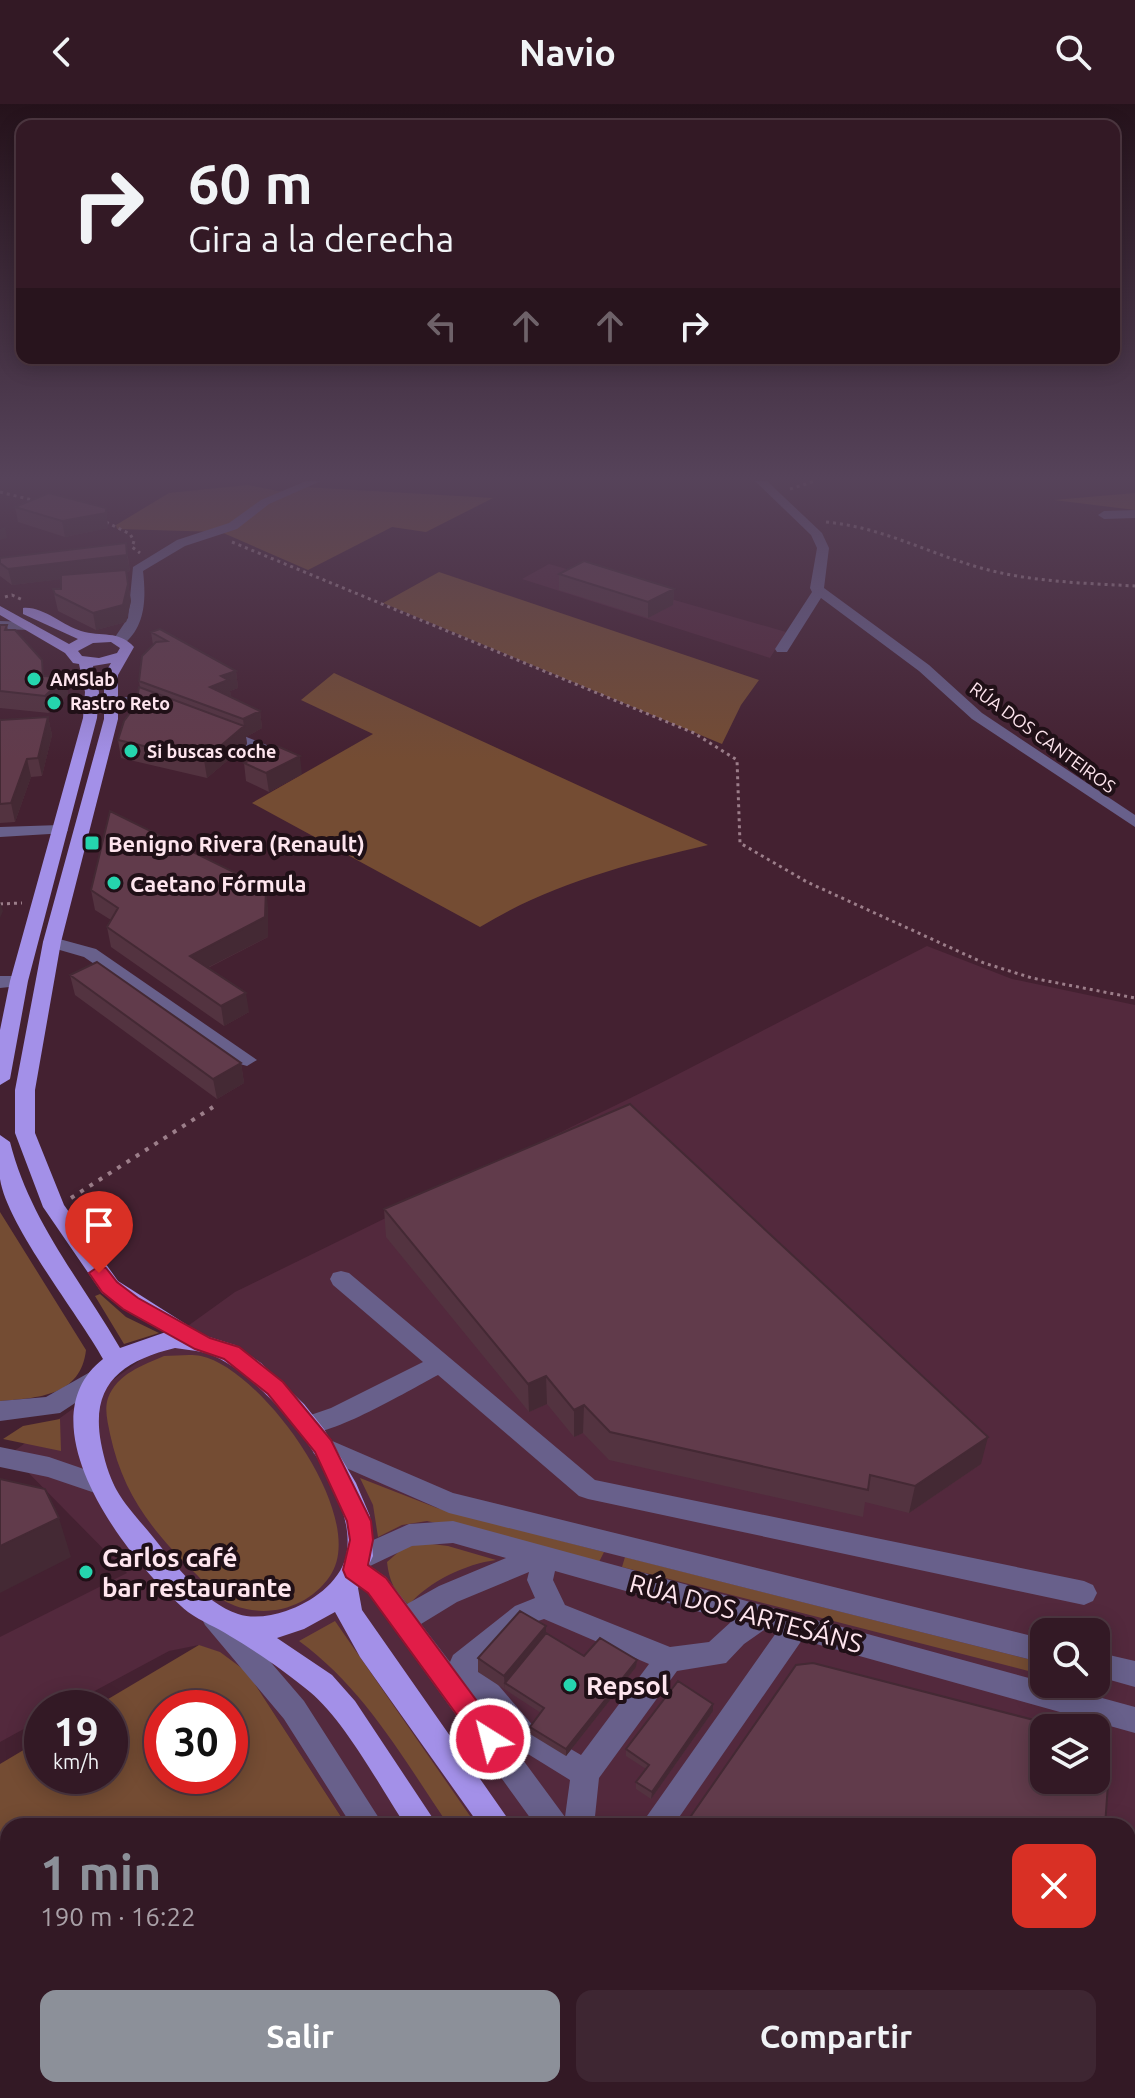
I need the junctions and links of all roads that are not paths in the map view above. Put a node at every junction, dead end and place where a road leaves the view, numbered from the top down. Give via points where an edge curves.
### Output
1 (137, 574) edge
2 (818, 574) edge
3 (819, 591) junction
4 (0, 597) edge
5 (0, 610) edge
6 (0, 625) edge
7 (29, 626) junction
8 (94, 638) junction
9 (120, 648) junction
10 (782, 649) dead end
11 (78, 656) junction
12 (111, 701) junction
13 (184, 717) edge
14 (211, 727) edge
15 (282, 756) edge
16 (1135, 822) edge
17 (60, 830) junction
18 (0, 832) edge
19 (52, 942) junction
20 (10, 981) edge
21 (247, 1060) dead end
22 (0, 1079) edge
23 (0, 1142) edge
24 (341, 1279) dead end
25 (202, 1344) junction
26 (441, 1363) junction
27 (107, 1367) junction
28 (0, 1411) edge
29 (316, 1436) junction
30 (0, 1457) edge
31 (101, 1485) junction
32 (542, 1557) junction
33 (353, 1572) junction
34 (1084, 1593) dead end
35 (551, 1604) junction
36 (209, 1611) junction
37 (760, 1617) junction
38 (402, 1621) junction
39 (238, 1626) junction
40 (796, 1627) junction
41 (1030, 1647) edge
42 (669, 1659) junction
43 (1110, 1668) edge
44 (1135, 1674) edge
45 (466, 1686) junction
46 (1135, 1720) edge
47 (585, 1773) junction
48 (364, 1818) edge
49 (418, 1818) edge
50 (492, 1818) edge
51 (549, 1818) edge
52 (580, 1818) edge
53 (661, 1818) edge

1 - 9 street via 140,595
2 - 3 street
3 - 10 street
3 - 16 street, RÚA DOS CANTEIROS via 924,668 977,716
4 - 8 main road
5 - 7 main road
6 - 7 street
7 - 11 main road
8 - 9 main road
8 - 11 main road
9 - 11 main road
9 - 12 main road via 111,675
11 - 17 main road via 92,692 90,718
12 - 13 street via 142,701
12 - 19 main road via 111,719
14 - 15 street
17 - 18 street
17 - 20 main road
19 - 21 street via 90,953
19 - 25 main road via 25,1090 25,1133 54,1207 110,1287
20 - 22 main road
23 - 27 main road via 6,1176 35,1233 97,1323
24 - 26 street
25 - 27 main road via 175,1339 146,1344
25 - 29 main road via 232,1353 275,1388
26 - 29 street via 340,1415
26 - 34 street via 588,1489
27 - 28 street via 51,1406
27 - 31 main road via 86,1399 84,1425
29 - 33 main road via 359,1521
29 - 41 street, RÚA DOS ARTESÁNS via 449,1502
30 - 31 street
31 - 36 main road via 158,1565
32 - 33 street, RÚA DOS ARTESÁNS via 453,1532 409,1535
32 - 35 street via 540,1580
32 - 37 street, RÚA DOS ARTESÁNS
32 - 38 street via 448,1594
33 - 38 street via 377,1585
33 - 39 main road via 295,1621 267,1628
33 - 50 main road via 349,1613
35 - 42 street via 555,1613
35 - 45 street via 525,1614 463,1664
36 - 39 main road
36 - 48 street via 294,1710
37 - 40 street, RÚA DOS ARTESÁNS
37 - 42 street via 716,1654
38 - 45 street
39 - 49 main road via 322,1684
40 - 46 street, RÚA DOS ARTESÁNS
40 - 53 street
42 - 47 street
43 - 44 street
45 - 47 street via 525,1737
45 - 51 street
47 - 52 street

